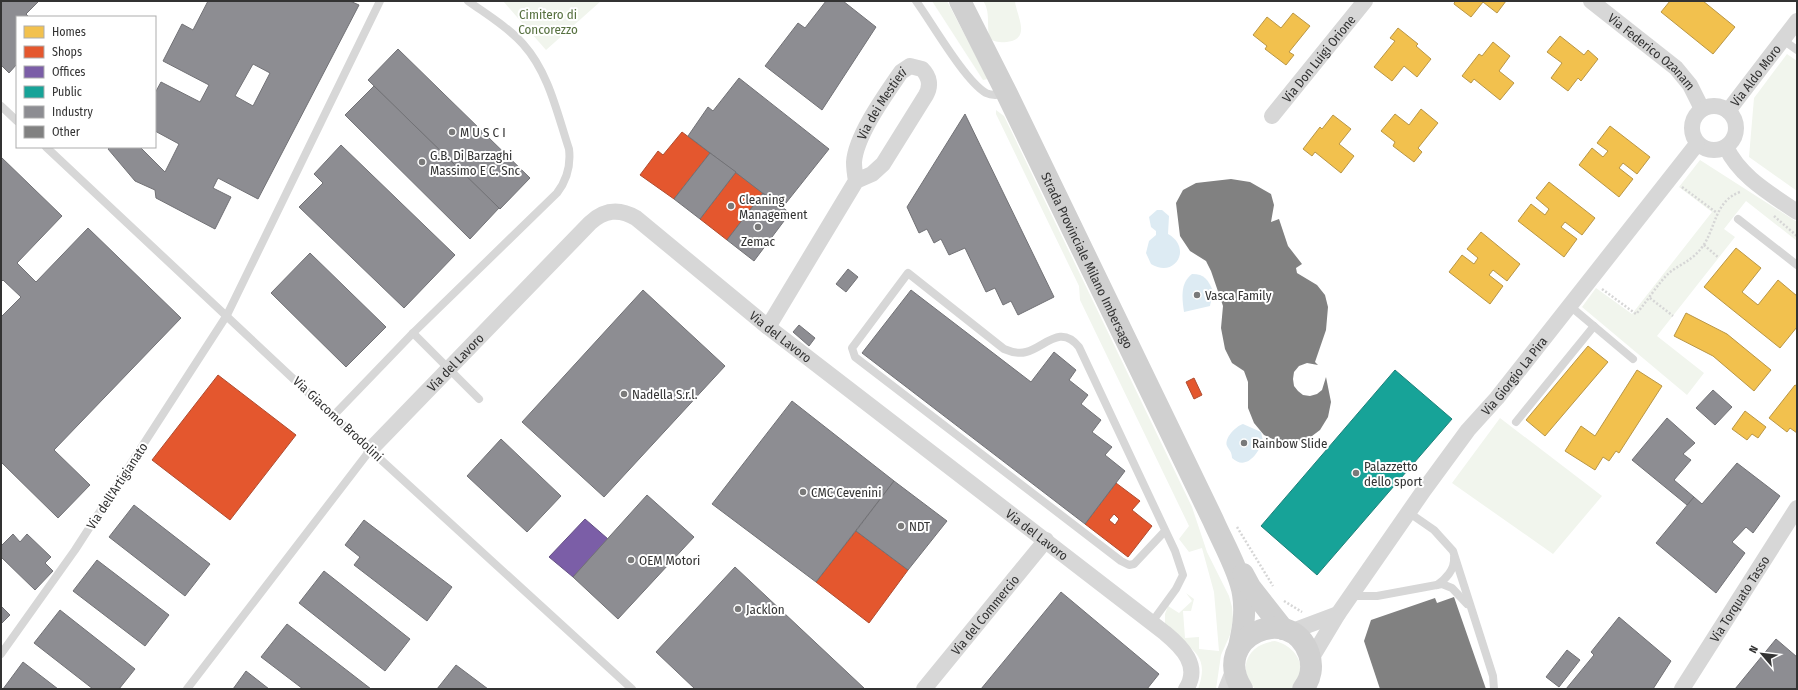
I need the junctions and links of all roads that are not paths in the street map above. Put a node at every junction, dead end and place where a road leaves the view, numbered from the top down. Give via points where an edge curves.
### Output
1 (380, 1) edge
2 (468, 1) edge
3 (916, 1) edge
4 (960, 1) edge
5 (1365, 1) edge
6 (1591, 1) edge
7 (1797, 21) edge
8 (1782, 40) junction
9 (1797, 50) edge
10 (1007, 94) junction
11 (1, 106) edge
12 (1702, 109) junction
13 (1728, 111) junction
14 (1272, 116) dead end
15 (16, 120) edge
16 (1697, 144) junction
17 (1726, 147) junction
18 (47, 148) edge
19 (856, 181) junction
20 (1797, 212) edge
21 (1738, 219) dead end
22 (1797, 265) edge
23 (1570, 306) junction
24 (227, 315) junction
25 (1594, 326) junction
26 (768, 327) junction
27 (413, 333) junction
28 (1634, 359) dead end
29 (449, 369) junction
30 (479, 399) dead end
31 (333, 416) junction
32 (1516, 422) dead end
33 (371, 449) junction
34 (1797, 508) edge
35 (1408, 512) junction
36 (1223, 520) junction
37 (1165, 531) junction
38 (1046, 540) junction
39 (1453, 551) junction
40 (1436, 585) junction
41 (1351, 596) junction
42 (1470, 609) junction
43 (1338, 614) junction
44 (1152, 622) junction
45 (1287, 630) junction
46 (1239, 647) junction
47 (1, 654) edge
48 (1311, 659) junction
49 (1234, 669) junction
50 (1306, 687) edge
51 (187, 689) edge
52 (632, 689) edge
53 (924, 689) edge
54 (1186, 689) edge
55 (1226, 689) edge
56 (1242, 689) edge
57 (1494, 689) edge
58 (1682, 689) edge

1 - 24 lane, Via dell'Artigianato
2 - 27 lane via 508,31 535,60 544,76 569,149 568,174 557,194
3 - 10 lane via 971,80 992,95
4 - 10 main road, Strada Provinciale Milano Imbersago
5 - 14 street, Via Don Luigi Orione
6 - 12 street, Via Federico Ozanam via 1678,71 1690,85
7 - 8 street, Via Aldo Moro
8 - 9 lane
8 - 13 street, Via Aldo Moro
10 - 36 main road, Strada Provinciale Milano Imbersago
11 - 15 lane
12 - 13 street via 1715,106
12 - 16 street via 1693,119 1692,125
13 - 17 street via 1736,122 1736,129 1732,142
16 - 17 street via 1714,151
16 - 23 street, Via Giorgio La Pira
17 - 20 street via 1735,163 1747,175
18 - 24 lane, Via Giacomo Brodolini
19 - 19 street, Via dei Mestieri via 872,174 882,164 926,96 930,86 928,76 922,69 910,66 901,72 863,133 854,162
19 - 26 street
21 - 22 lane
23 - 25 lane
23 - 35 street, Via Giorgio La Pira via 1465,433
24 - 31 lane, Via Giacomo Brodolini
24 - 47 lane, Via dell'Artigianato via 79,544
25 - 28 lane
25 - 32 lane
26 - 29 street, Via del Lavoro via 636,218 621,211 611,211 590,223
26 - 38 street, Via del Lavoro
27 - 29 lane
27 - 31 lane
29 - 30 lane
29 - 33 street, Via del Lavoro
31 - 33 lane, Via Giacomo Brodolini
33 - 51 lane
33 - 52 lane, Via Giacomo Brodolini
34 - 58 street, Via Torquato Tasso
35 - 39 lane via 1434,530
35 - 41 street, Via Giorgio La Pira
36 - 45 main road, Strada Provinciale Milano Imbersago via 1250,587
36 - 46 main road, Strada Provinciale Milano Imbersago via 1244,594 1244,620
37 - 37 lane via 1076,344 1068,339 1059,338 1049,339 1026,352 1016,353 1004,349 908,273 852,348 855,357 1121,561 1129,565 1134,564
37 - 44 lane via 1183,574 1176,589
38 - 44 street, Via del Lavoro
38 - 53 street, Via del Commercio
39 - 40 lane via 1453,567 1446,578
39 - 42 lane
40 - 41 lane via 1377,596
40 - 42 lane via 1442,584 1452,588
41 - 43 street, Via Giorgio La Pira
42 - 57 lane via 1494,676
43 - 45 street
43 - 48 street, Via Giorgio La Pira
44 - 54 street, Via del Lavoro via 1188,656 1192,675
45 - 46 main road via 1258,630 1247,637
45 - 48 main road, Strada Provinciale Milano Imbersago via 1300,639
46 - 49 main road, Strada Provinciale Milano Imbersago
48 - 50 main road via 1311,672
49 - 55 street
49 - 56 main road via 1236,680

